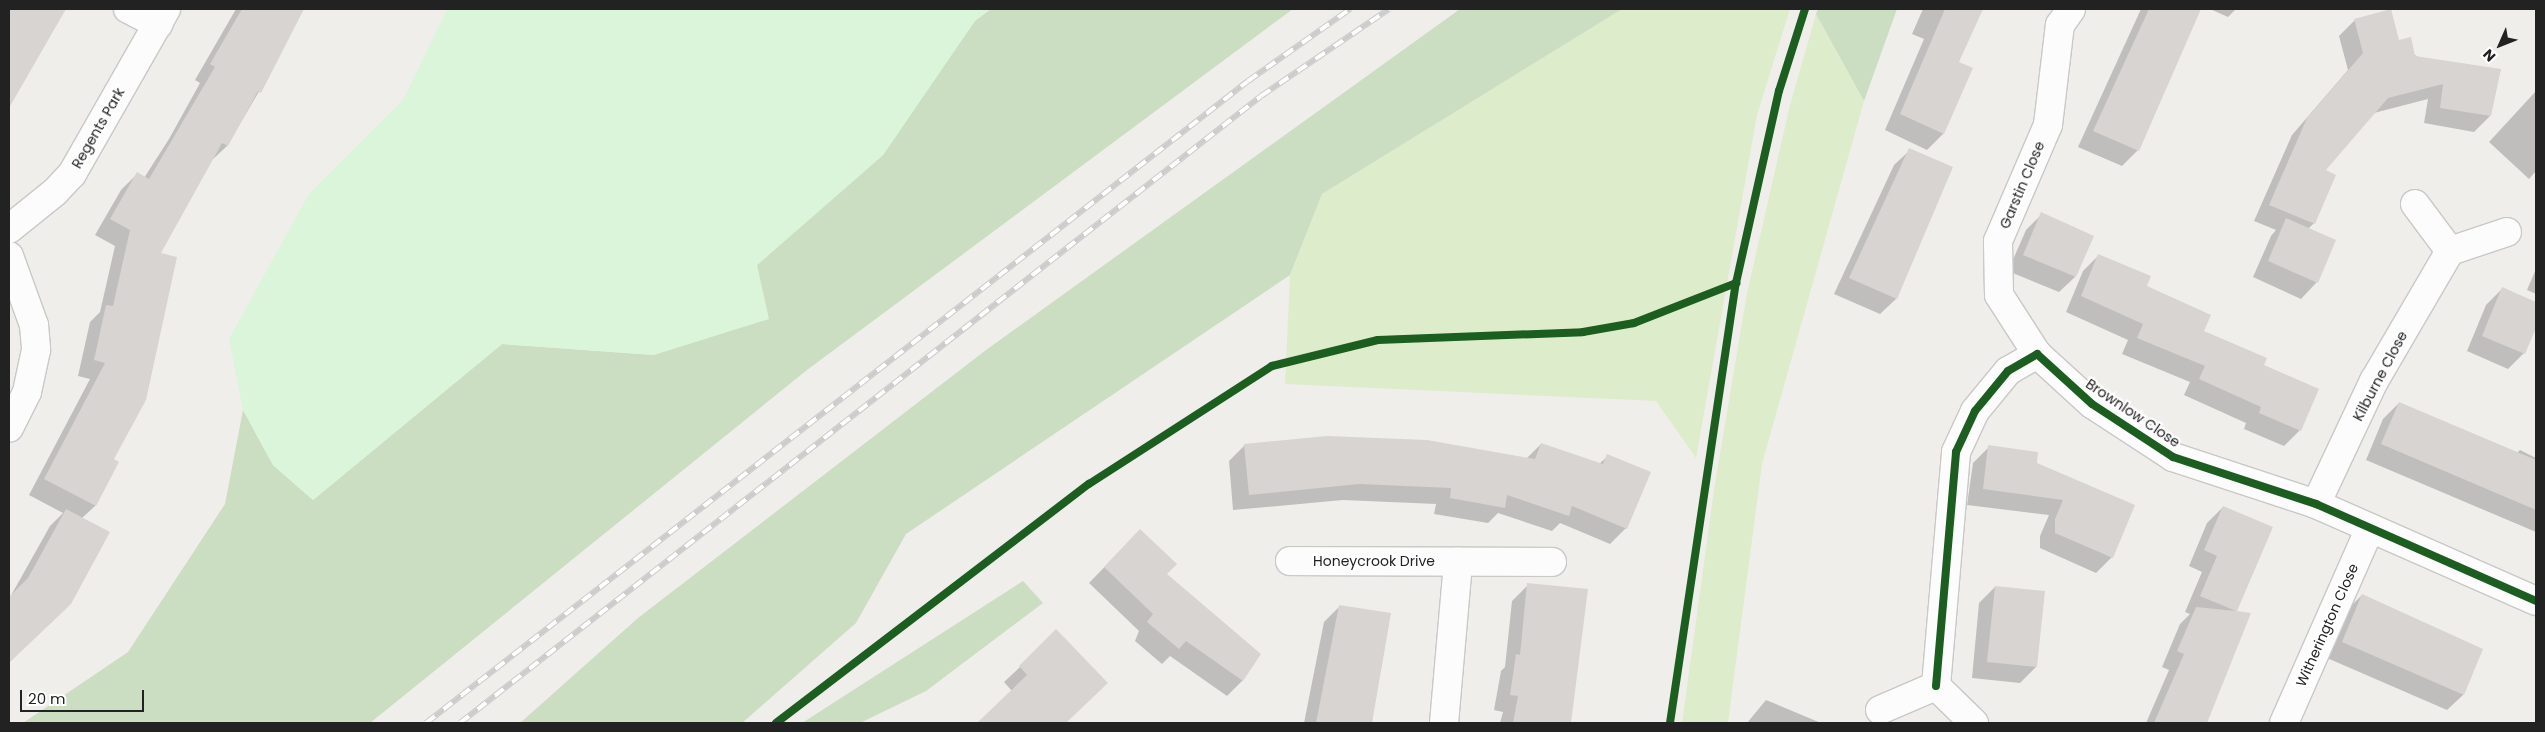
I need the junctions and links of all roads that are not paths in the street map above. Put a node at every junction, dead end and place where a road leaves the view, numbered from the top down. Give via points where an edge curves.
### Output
1 (128, 9) edge
2 (2071, 9) edge
3 (162, 16) edge
4 (2415, 204) dead end
5 (9, 229) edge
6 (2507, 232) dead end
7 (2450, 252) junction
8 (9, 256) edge
9 (2037, 354) junction
10 (9, 428) edge
11 (2316, 504) junction
12 (2370, 528) junction
13 (1290, 561) dead end
14 (1458, 562) junction
15 (1552, 562) dead end
16 (2536, 601) edge
17 (1936, 686) junction
18 (1880, 710) dead end
19 (1444, 723) edge
20 (1974, 723) edge
21 (2284, 723) edge

1 - 3 street
2 - 9 street, Garstin Close via 2060,25 2048,125 1998,241 2000,295
3 - 5 street, Regents Park via 72,174 56,192
4 - 7 street
6 - 7 street
7 - 11 street, Kilburne Close via 2374,381
8 - 10 street via 31,316 36,350 27,392
9 - 11 street, Brownlow Close via 2092,404 2174,457
9 - 17 street via 2008,370 1975,411 1956,452
11 - 12 street, Brownlow Close
12 - 16 street, Brownlow Close
12 - 21 street, Witherington Close
13 - 14 street, Honeycrook Drive
14 - 15 street, Honeycrook Drive
14 - 19 street
17 - 18 street
17 - 20 street

